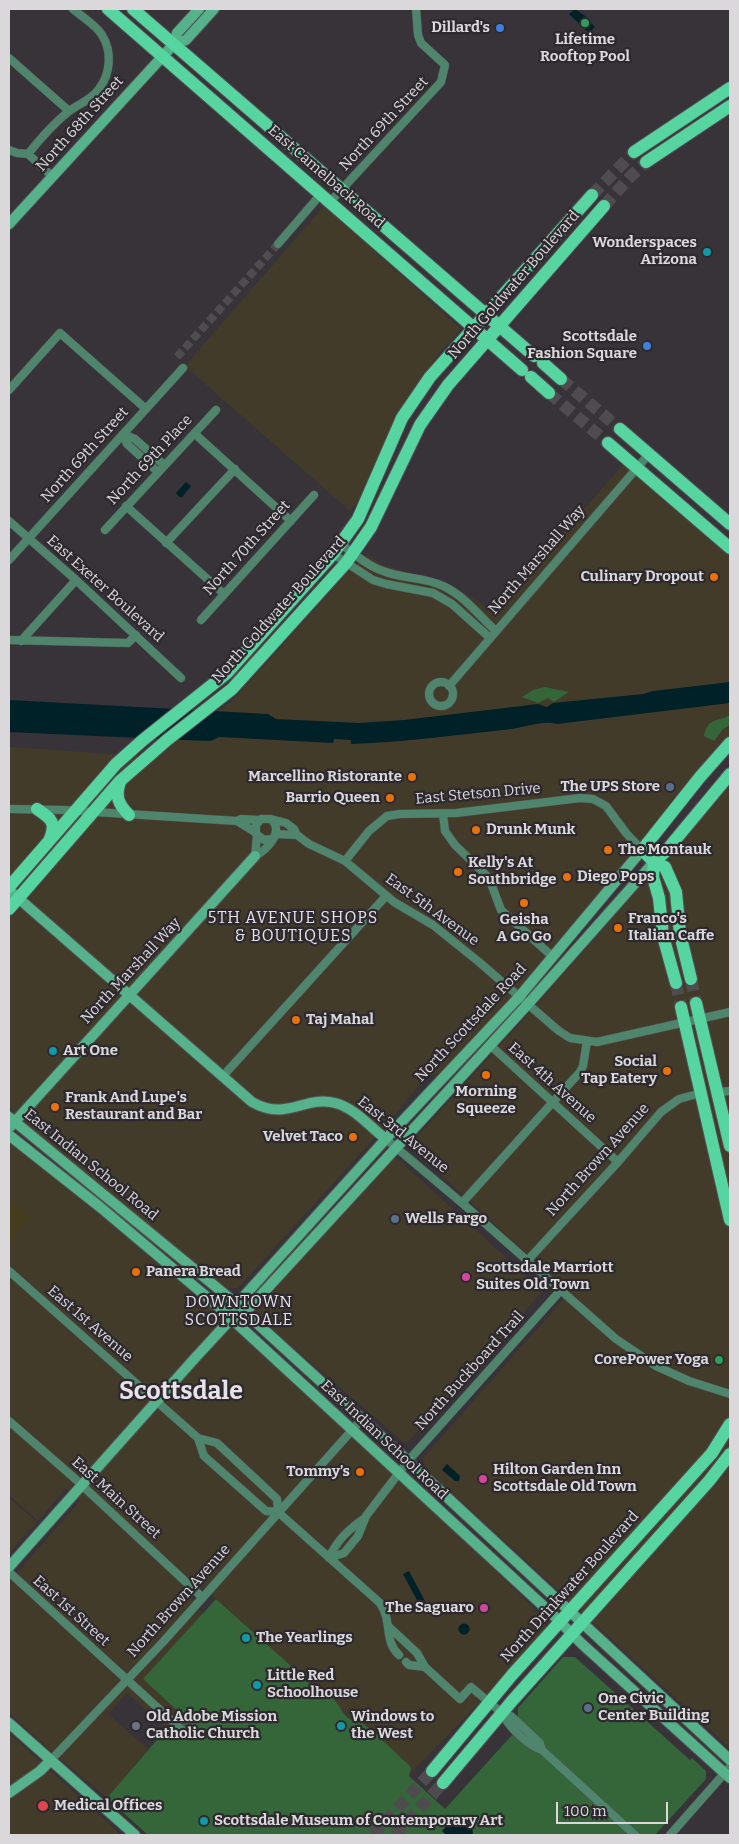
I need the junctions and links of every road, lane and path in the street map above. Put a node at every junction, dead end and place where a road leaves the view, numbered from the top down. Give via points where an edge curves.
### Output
1 (73, 9) edge
2 (108, 9) edge
3 (133, 9) edge
4 (198, 9) edge
5 (214, 9) edge
6 (416, 9) edge
7 (174, 44) junction
8 (162, 56) junction
9 (9, 58) edge
10 (730, 88) edge
11 (730, 106) edge
12 (69, 111) junction
13 (9, 150) edge
14 (634, 152) tunnel mouth
15 (28, 154) junction
16 (646, 162) tunnel mouth
17 (52, 176) junction
18 (342, 190) junction
19 (326, 198) junction
20 (580, 208) junction
21 (9, 224) edge
22 (278, 244) tunnel mouth
23 (554, 262) junction
24 (486, 314) junction
25 (500, 326) junction
26 (473, 327) junction
27 (488, 340) junction
28 (183, 368) dead end
29 (561, 379) tunnel mouth
30 (9, 390) edge
31 (549, 393) tunnel mouth
32 (146, 409) junction
33 (216, 410) dead end
34 (620, 429) tunnel mouth
35 (123, 434) junction
36 (194, 434) junction
37 (608, 443) tunnel mouth
38 (649, 454) junction
39 (164, 465) junction
40 (637, 468) junction
41 (234, 469) junction
42 (158, 472) junction
43 (314, 495) dead end
44 (126, 506) junction
45 (9, 521) edge
46 (291, 521) junction
47 (730, 524) edge
48 (105, 530) dead end
49 (28, 538) junction
50 (166, 543) junction
51 (730, 548) edge
52 (337, 549) junction
53 (350, 559) junction
54 (9, 560) edge
55 (76, 580) junction
56 (224, 594) junction
57 (201, 620) dead end
58 (496, 631) junction
59 (136, 635) junction
60 (490, 638) junction
61 (9, 640) edge
62 (21, 641) junction
63 (181, 678) dead end
64 (449, 686) dead end
65 (730, 743) edge
66 (730, 774) edge
67 (120, 781) junction
68 (9, 809) edge
69 (37, 810) junction
70 (76, 811) junction
71 (94, 812) junction
72 (443, 814) junction
73 (129, 815) junction
74 (271, 819) junction
75 (259, 820) junction
76 (237, 821) junction
77 (256, 834) junction
78 (297, 835) junction
79 (274, 836) junction
80 (49, 842) junction
81 (642, 850) junction
82 (255, 856) junction
83 (345, 861) junction
84 (654, 862) junction
85 (12, 892) edge
86 (386, 896) junction
87 (9, 909) edge
88 (553, 958) junction
89 (691, 979) tunnel mouth
90 (676, 983) tunnel mouth
91 (129, 995) junction
92 (519, 997) junction
93 (696, 1003) tunnel mouth
94 (528, 1004) junction
95 (681, 1007) tunnel mouth
96 (730, 1012) edge
97 (700, 1017) junction
98 (684, 1021) junction
99 (587, 1042) junction
100 (490, 1045) junction
101 (223, 1076) junction
102 (724, 1091) edge
103 (701, 1093) junction
104 (553, 1102) junction
105 (727, 1115) edge
106 (11, 1123) edge
107 (9, 1134) edge
108 (386, 1139) junction
109 (396, 1146) junction
110 (730, 1146) edge
111 (618, 1162) junction
112 (462, 1203) junction
113 (730, 1220) edge
114 (143, 1226) junction
115 (134, 1237) junction
116 (527, 1261) junction
117 (9, 1271) edge
118 (560, 1291) junction
119 (236, 1305) junction
120 (245, 1312) junction
121 (231, 1319) junction
122 (730, 1394) edge
123 (156, 1401) junction
124 (362, 1419) junction
125 (9, 1421) edge
126 (730, 1424) edge
127 (352, 1430) junction
128 (198, 1438) junction
129 (730, 1454) edge
130 (408, 1461) junction
131 (399, 1474) junction
132 (691, 1477) junction
133 (82, 1486) junction
134 (278, 1512) junction
135 (365, 1518) junction
136 (672, 1523) junction
137 (330, 1558) junction
138 (9, 1567) edge
139 (9, 1572) edge
140 (202, 1597) junction
141 (569, 1612) junction
142 (560, 1622) junction
143 (582, 1624) junction
144 (389, 1627) junction
145 (573, 1635) junction
146 (399, 1655) dead end
147 (406, 1662) dead end
148 (424, 1667) junction
149 (128, 1680) junction
150 (489, 1702) junction
151 (502, 1713) junction
152 (9, 1723) edge
153 (182, 1730) dead end
154 (51, 1760) junction
155 (730, 1760) edge
156 (432, 1771) tunnel mouth
157 (729, 1773) edge
158 (443, 1783) tunnel mouth
159 (9, 1793) edge
160 (135, 1835) edge
161 (635, 1835) edge
162 (670, 1835) edge

1 - 12 street via 101,34 110,58 99,90
2 - 8 main road, East Camelback Road
3 - 7 main road, East Camelback Road
4 - 7 main road, North 68th Street via 178,33
5 - 7 main road, North 68th Street via 186,40
6 - 18 street, North 69th Street via 418,35 422,43 445,65 441,82
7 - 8 main road, North 68th Street
7 - 18 main road, East Camelback Road
8 - 17 main road, North 68th Street
8 - 19 main road, East Camelback Road
9 - 12 street
10 - 14 main road
11 - 16 main road
12 - 15 street
13 - 15 street
15 - 17 street
17 - 21 main road, North 68th Street
18 - 19 street, North 69th Street
18 - 24 main road, East Camelback Road
19 - 22 street, North 69th Street
19 - 26 main road, East Camelback Road
20 - 23 main road via 578,227 554,255
20 - 23 main road, North Goldwater Boulevard via 598,200 587,211 584,229
20 - 24 main road, North Goldwater Boulevard
23 - 25 main road, North Goldwater Boulevard
24 - 25 main road, East Camelback Road
24 - 26 main road, North Goldwater Boulevard
25 - 27 main road, North Goldwater Boulevard
25 - 29 main road, East Camelback Road
26 - 27 main road, East Camelback Road
26 - 52 main road, North Goldwater Boulevard via 430,377 402,418 358,519
27 - 31 main road, East Camelback Road
27 - 53 main road, North Goldwater Boulevard via 448,385 420,425 380,510
28 - 32 street, North 69th Street
30 - 32 street via 60,333
32 - 35 street, North 69th Street
33 - 36 street, North 69th Place
34 - 38 main road
35 - 39 street via 135,439
35 - 42 street via 127,444
35 - 49 street, North 69th Street
36 - 39 street, North 69th Place
36 - 41 street
37 - 40 main road
38 - 40 street, North Marshall Way
38 - 47 main road
39 - 42 street, North 69th Place
40 - 51 main road
40 - 58 street, North Marshall Way
41 - 46 street
41 - 50 street
42 - 44 street, North 69th Place
43 - 46 street, North 70th Street
44 - 48 street, North 69th Place
44 - 50 street
45 - 49 street, East Exeter Boulevard
46 - 56 street, North 70th Street
49 - 54 street, North 69th Street
49 - 55 street, East Exeter Boulevard
50 - 56 street
52 - 53 street
52 - 53 street
52 - 70 main road, North Goldwater Boulevard via 227,673 116,764
53 - 58 street via 449,589
53 - 60 street via 373,580 433,593 452,604
53 - 67 main road, North Goldwater Boulevard via 232,689
55 - 59 street, East Exeter Boulevard
55 - 62 street
56 - 57 street, North 70th Street
58 - 60 street, North Marshall Way
59 - 62 street via 128,643
59 - 63 street, East Exeter Boulevard
60 - 64 street, North Marshall Way
61 - 62 street
65 - 81 main road, North Scottsdale Road
66 - 84 main road, North Scottsdale Road
67 - 71 main road, North Goldwater Boulevard
67 - 73 main road via 118,801
68 - 69 street
69 - 70 street
69 - 80 main road via 53,825
70 - 71 street
70 - 80 main road, North Goldwater Boulevard
71 - 73 street
71 - 85 main road, North Goldwater Boulevard
72 - 81 street, East Stetson Drive via 593,799 606,806
72 - 83 street, East Stetson Drive via 387,816 369,831
72 - 88 street via 445,831 489,878 501,910
73 - 76 street
74 - 75 street
74 - 78 street, East 5th Avenue via 286,823
74 - 79 street via 276,826
75 - 76 street
75 - 77 street
76 - 77 street
77 - 79 street via 264,840
77 - 82 street
78 - 79 street
78 - 83 street, East 5th Avenue
79 - 82 street, North Marshall Way
80 - 85 main road, North Goldwater Boulevard
81 - 84 main road
81 - 88 main road, North Scottsdale Road
82 - 91 main road, North Marshall Way
83 - 86 street, East 5th Avenue
84 - 89 main road via 665,867 676,892 680,934
84 - 90 main road via 653,877 663,936
84 - 94 main road, North Scottsdale Road
85 - 87 main road, North Goldwater Boulevard
85 - 91 main road, East 3rd Avenue
86 - 92 street, East 5th Avenue via 433,925
86 - 101 street
88 - 92 main road, North Scottsdale Road
91 - 101 main road, East 3rd Avenue
91 - 106 main road, North Marshall Way
92 - 94 street, East 5th Avenue
92 - 108 main road, North Scottsdale Road
93 - 97 main road
94 - 99 street, East 5th Avenue via 564,1035
94 - 100 main road, North Scottsdale Road
95 - 98 main road
96 - 97 street
97 - 98 street, East 5th Avenue
97 - 102 main road
98 - 99 street, East 5th Avenue
98 - 103 main road
99 - 104 street via 580,1072
100 - 104 street, East 4th Avenue
100 - 109 main road, North Scottsdale Road
101 - 108 main road, East 3rd Avenue via 252,1102 271,1110 313,1103 337,1103
102 - 105 main road
103 - 111 street, North Brown Avenue via 670,1105
103 - 113 main road
104 - 111 street, East 4th Avenue
104 - 112 street
105 - 110 main road
106 - 114 main road, East Indian School Road
107 - 115 main road, East Indian School Road
108 - 109 street, East 3rd Avenue
108 - 119 main road, North Scottsdale Road
109 - 112 street, East 3rd Avenue
109 - 120 main road, North Scottsdale Road
111 - 116 street, North Brown Avenue
112 - 116 street, East 3rd Avenue
114 - 115 main road
114 - 119 main road, East Indian School Road
115 - 121 main road, East Indian School Road
116 - 118 street, East 3rd Avenue
117 - 123 street, East 1st Avenue
118 - 122 street, East 3rd Avenue via 616,1339 656,1366
118 - 130 street, North Buckboard Trail
119 - 120 main road, East Indian School Road
119 - 121 main road, North Scottsdale Road
120 - 121 main road, North Scottsdale Road
120 - 124 main road, East Indian School Road
121 - 123 main road, North Scottsdale Road
121 - 127 main road, East Indian School Road
123 - 128 street, East 1st Avenue
123 - 133 main road, North Scottsdale Road
124 - 127 street, North Brown Avenue
124 - 130 main road, East Indian School Road
125 - 133 street, East Main Street
126 - 132 main road, North Drinkwater Boulevard via 712,1453
127 - 131 main road, East Indian School Road
127 - 134 street, North Brown Avenue
128 - 134 street, East 1st Avenue via 204,1456 266,1511
128 - 134 street, East 1st Avenue via 217,1443 277,1499
129 - 136 main road
130 - 131 street, North Buckboard Trail
130 - 141 main road, East Indian School Road
131 - 135 street, North Buckboard Trail
131 - 142 main road, East Indian School Road
132 - 136 main road via 689,1488 671,1513
132 - 141 main road, North Drinkwater Boulevard
133 - 138 main road, North Scottsdale Road
133 - 140 street, East Main Street
134 - 137 street, East 1st Avenue
134 - 140 street, North Brown Avenue
135 - 137 street, North Buckboard Trail via 335,1544
135 - 137 street, North Buckboard Trail via 358,1536 344,1553
136 - 143 main road
137 - 144 street, East 1st Avenue via 380,1603
139 - 149 street, East 1st Street
140 - 149 street, North Brown Avenue
141 - 142 main road, North Drinkwater Boulevard
141 - 143 main road, East Indian School Road
142 - 145 main road, East Indian School Road
142 - 150 main road, North Drinkwater Boulevard
143 - 145 main road
143 - 155 main road, East Indian School Road
144 - 146 street, East 1st Avenue via 389,1642
144 - 148 street, East 1st Avenue via 417,1653
145 - 151 main road
145 - 157 main road, East Indian School Road
147 - 148 street, East 1st Avenue
148 - 150 street, East 1st Avenue via 460,1699 472,1687
149 - 153 street, East 1st Street
149 - 154 street, North Brown Avenue
150 - 151 street, East 1st Avenue
150 - 156 main road, North Drinkwater Boulevard
151 - 158 main road
151 - 161 street, East 1st Avenue via 534,1748 542,1750
152 - 154 main road
154 - 159 main road, North Brown Avenue
154 - 160 main road
157 - 162 street

